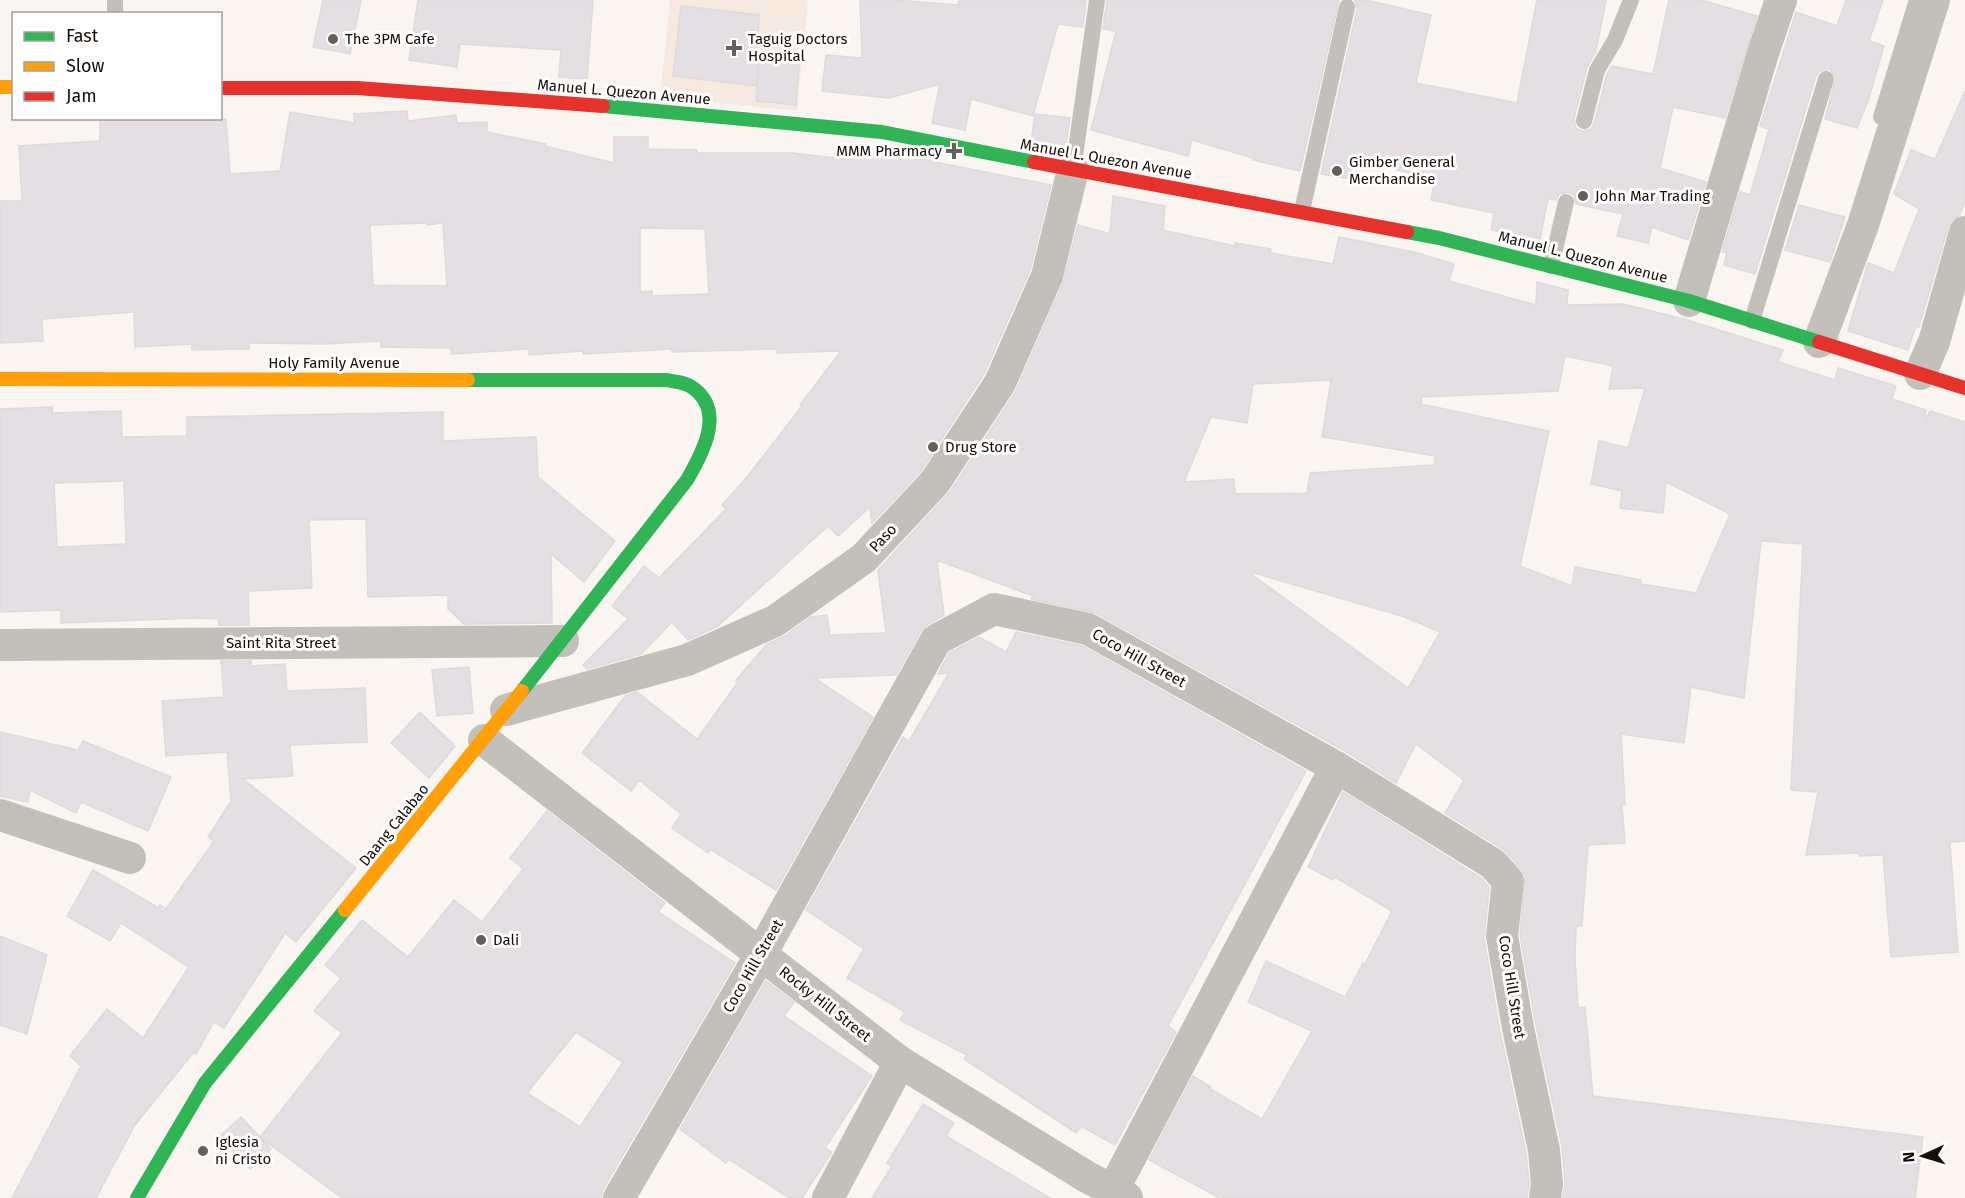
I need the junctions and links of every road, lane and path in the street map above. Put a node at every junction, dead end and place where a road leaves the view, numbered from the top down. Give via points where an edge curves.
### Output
1 (1097, 0) edge
2 (1631, 0) edge
3 (1781, 0) edge
4 (1925, 1) edge
5 (1347, 7) dead end
6 (1826, 80) dead end
7 (222, 88) edge
8 (1584, 121) dead end
9 (1073, 170) junction
10 (1566, 202) dead end
11 (1302, 211) junction
12 (1965, 232) edge
13 (1551, 266) junction
14 (1689, 301) junction
15 (1752, 321) junction
16 (1819, 342) junction
17 (1920, 374) junction
18 (0, 379) edge
19 (1965, 388) edge
20 (687, 480) joint
21 (562, 641) junction
22 (0, 645) edge
23 (506, 710) junction
24 (484, 740) junction
25 (1336, 767) junction
26 (0, 816) edge
27 (130, 858) dead end
28 (761, 954) junction
29 (900, 1062) junction
30 (1100, 1191) edge
31 (137, 1198) edge
32 (619, 1198) edge
33 (828, 1198) edge
34 (1545, 1198) edge

1 - 9 lane
2 - 8 lane via 1615,40 1597,70
3 - 14 street
4 - 16 street via 1863,225
5 - 11 lane
6 - 15 lane
7 - 9 main road, Manuel L. Quezon Avenue via 357,88 882,132
9 - 11 main road, Manuel L. Quezon Avenue
9 - 23 street, Paso via 1047,276 1000,383 935,482 864,558 775,621 697,655
10 - 13 lane
11 - 13 main road, Manuel L. Quezon Avenue via 1439,238
12 - 17 street via 1934,342
13 - 14 main road, Manuel L. Quezon Avenue
14 - 15 main road, Manuel L. Quezon Avenue
15 - 16 main road, Manuel L. Quezon Avenue
16 - 17 main road, Manuel L. Quezon Avenue
17 - 19 main road, Manuel L. Quezon Avenue
18 - 20 main road, Holy Family Avenue via 667,380 688,384 703,396 708,411 710,430 704,450
20 - 21 main road, Daang Calabao
21 - 22 street, Saint Rita Street
21 - 23 main road, Daang Calabao
23 - 24 main road, Daang Calabao
24 - 28 street, Rocky Hill Street
24 - 31 main road, Daang Calabao via 205,1083
25 - 28 street, Coco Hill Street via 1088,629 994,609 936,640
25 - 30 street
25 - 34 street, Coco Hill Street via 1493,864 1508,881 1502,936 1544,1150
26 - 27 street
28 - 29 street, Rocky Hill Street
28 - 32 street, Coco Hill Street
29 - 30 street, Rocky Hill Street
29 - 33 street

